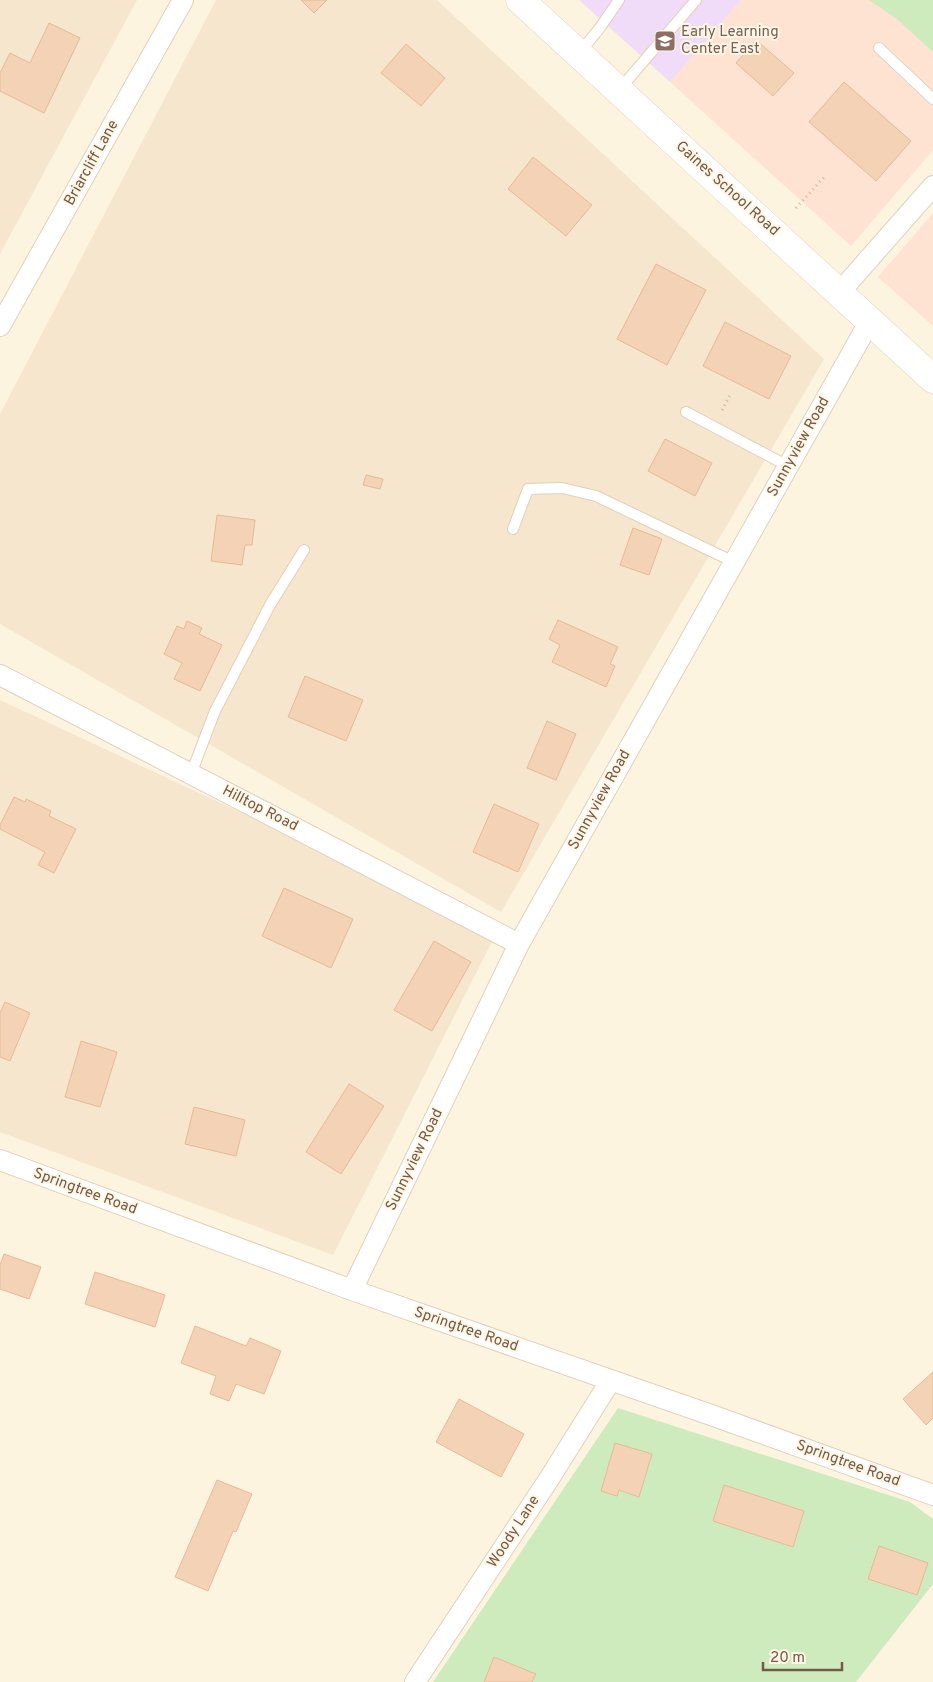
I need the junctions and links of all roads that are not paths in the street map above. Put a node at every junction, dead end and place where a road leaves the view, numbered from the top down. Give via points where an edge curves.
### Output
1 (183, 0) edge
2 (520, 0) edge
3 (619, 0) edge
4 (696, 0) edge
5 (879, 48) dead end
6 (580, 53) junction
7 (619, 90) junction
8 (933, 99) edge
9 (933, 186) edge
10 (839, 293) junction
11 (870, 321) junction
12 (0, 326) edge
13 (933, 379) edge
14 (686, 412) dead end
15 (788, 466) junction
16 (513, 529) dead end
17 (304, 550) dead end
18 (734, 562) junction
19 (0, 675) edge
20 (191, 774) junction
21 (519, 944) junction
22 (0, 1160) edge
23 (352, 1290) junction
24 (611, 1380) junction
25 (933, 1495) edge
26 (415, 1682) edge

1 - 12 street, Briarcliff Lane
2 - 6 main road, Gaines School Road
3 - 6 lane
4 - 7 lane
5 - 8 lane
6 - 7 main road, Gaines School Road
7 - 10 main road, Gaines School Road
9 - 10 street
10 - 11 main road, Gaines School Road
11 - 13 main road, Gaines School Road
11 - 15 street, Sunnyview Road
14 - 15 lane
15 - 18 street, Sunnyview Road
16 - 18 lane via 528,489 562,488 596,496
17 - 20 lane via 270,605 215,712
18 - 21 street, Sunnyview Road
19 - 20 street, Hilltop Road
20 - 21 street, Hilltop Road
21 - 23 street, Sunnyview Road
22 - 23 street, Springtree Road
23 - 24 street, Springtree Road
24 - 25 street, Springtree Road
24 - 26 street, Woody Lane

